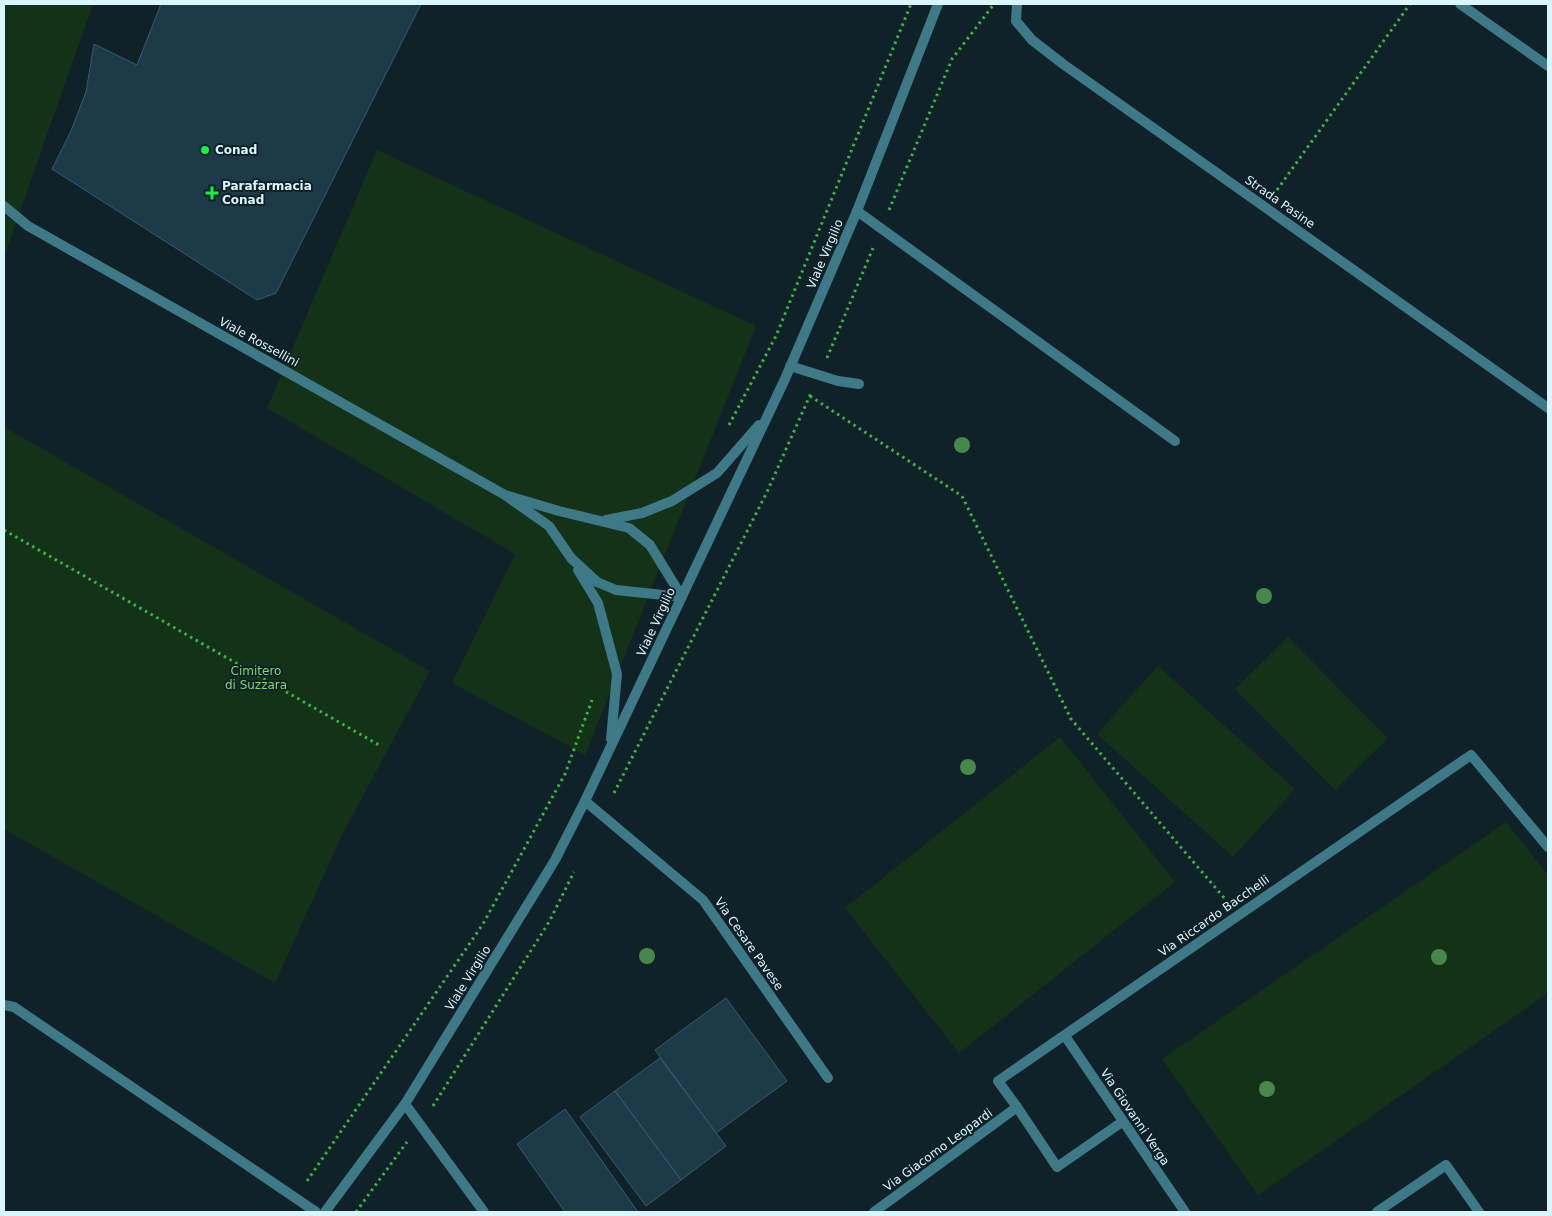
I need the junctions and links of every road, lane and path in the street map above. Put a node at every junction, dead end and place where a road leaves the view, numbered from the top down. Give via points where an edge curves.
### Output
1 (938, 4) edge
2 (1017, 4) edge
3 (1410, 4) edge
4 (1460, 4) edge
5 (1548, 66) edge
6 (4, 206) edge
7 (1264, 207) junction
8 (857, 211) junction
9 (790, 366) junction
10 (785, 379) junction
11 (860, 384) dead end
12 (1548, 408) edge
13 (767, 417) junction
14 (1175, 442) dead end
15 (505, 495) junction
16 (602, 521) junction
17 (4, 530) edge
18 (571, 558) junction
19 (682, 596) junction
20 (379, 745) dead end
21 (610, 747) junction
22 (586, 801) junction
23 (1548, 848) edge
24 (1238, 914) junction
25 (4, 1005) edge
26 (1065, 1036) junction
27 (828, 1078) dead end
28 (405, 1104) junction
29 (1017, 1107) junction
30 (1122, 1122) junction
31 (316, 1212) edge
32 (325, 1212) edge
33 (484, 1212) edge
34 (874, 1212) edge
35 (1184, 1212) edge
36 (1377, 1212) edge
37 (1480, 1212) edge

1 - 8 street, Viale Virgilio
2 - 7 street, Strada Pasine via 1016,21 1032,40
3 - 7 path
4 - 5 street
6 - 15 street, Viale Rossellini via 28,226
7 - 12 street, Strada Pasine
8 - 9 street, Viale Virgilio
8 - 14 street
9 - 10 street, Viale Virgilio
9 - 11 street via 838,381
10 - 13 street, Viale Virgilio
10 - 24 path via 962,496 1072,719
13 - 16 street via 717,473 672,501 642,513
13 - 19 street, Viale Virgilio
15 - 16 street
15 - 18 street via 549,526
16 - 19 street via 629,528 650,545
17 - 20 path
18 - 19 street via 597,582 616,590
18 - 21 street via 598,602 617,674
19 - 21 street, Viale Virgilio
21 - 22 street, Viale Virgilio
22 - 27 street, Via Cesare Pavese via 703,900
22 - 28 street, Viale Virgilio via 555,860
23 - 24 street, Via Riccardo Bacchelli via 1471,755
24 - 26 street, Via Riccardo Bacchelli
25 - 31 street via 14,1007
26 - 29 street, Via Riccardo Bacchelli via 998,1081
26 - 30 street, Via Giovanni Verga
28 - 32 street, Viale Virgilio
28 - 33 street
29 - 30 street via 1057,1167
29 - 34 street, Via Giacomo Leopardi
30 - 35 street, Via Giovanni Verga
36 - 37 street via 1446,1165

